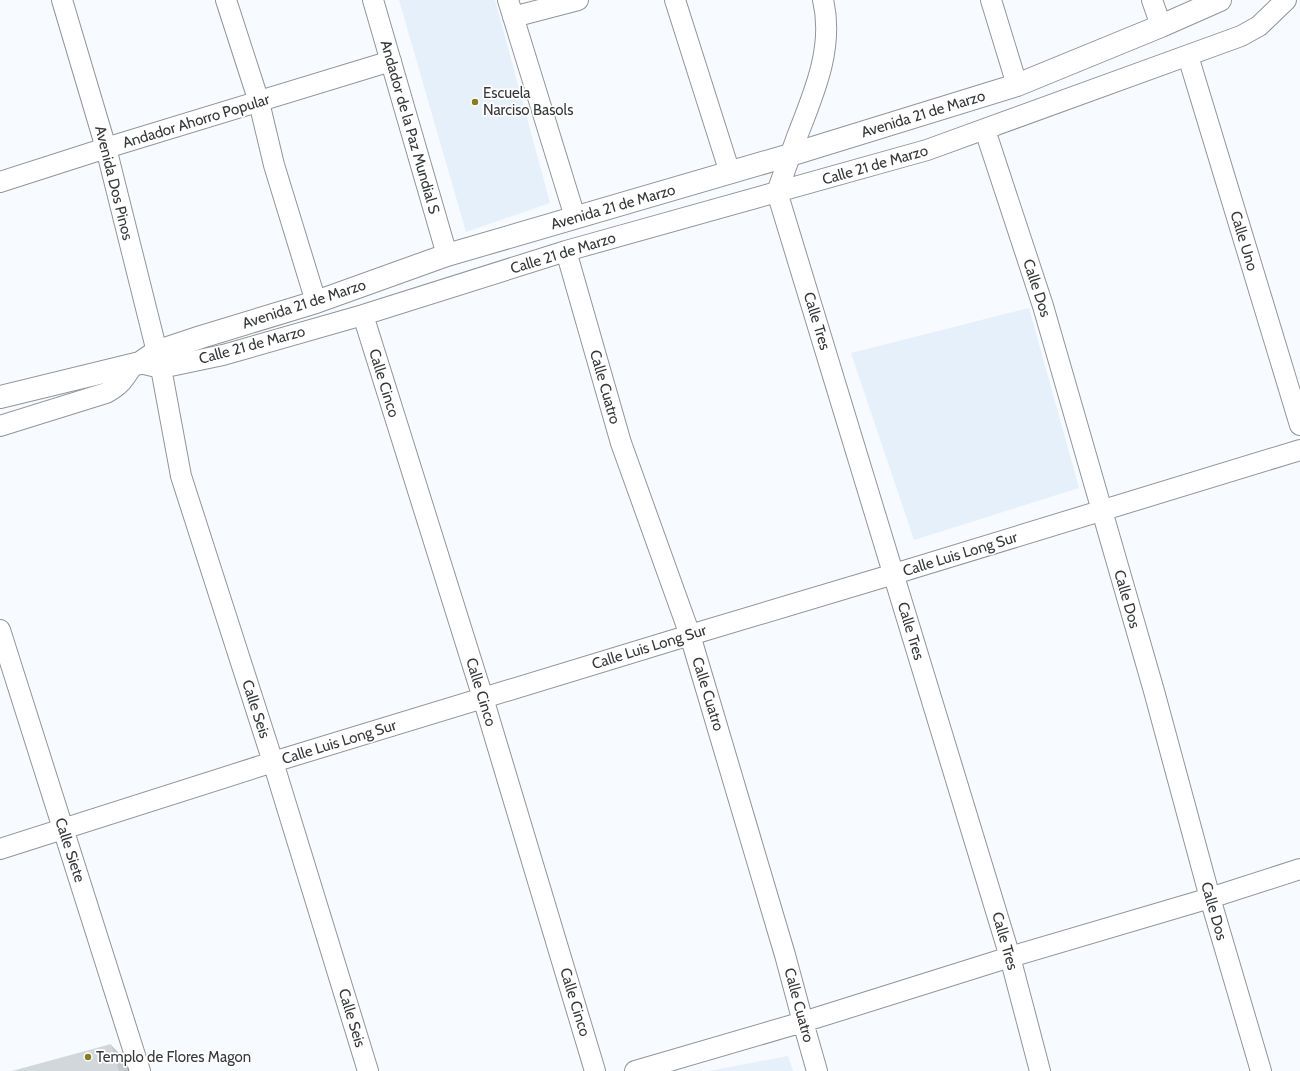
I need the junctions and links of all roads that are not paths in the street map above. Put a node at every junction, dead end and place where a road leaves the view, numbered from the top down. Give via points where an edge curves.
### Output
1 (62, 0) edge
2 (226, 0) edge
3 (373, 0) edge
4 (578, 0) edge
5 (675, 0) edge
6 (823, 0) edge
7 (991, 0) edge
8 (1152, 0) edge
9 (1220, 0) edge
10 (1286, 0) edge
11 (510, 9) edge
12 (1161, 26) junction
13 (1188, 56) junction
14 (391, 61) junction
15 (1017, 85) junction
16 (259, 102) junction
17 (985, 130) junction
18 (106, 148) junction
19 (790, 155) junction
20 (730, 173) junction
21 (0, 182) edge
22 (777, 192) junction
23 (575, 217) junction
24 (566, 251) junction
25 (447, 255) junction
26 (316, 302) junction
27 (363, 315) junction
28 (148, 362) junction
29 (0, 396) edge
30 (1300, 425) edge
31 (0, 426) edge
32 (1300, 450) edge
33 (1102, 511) junction
34 (894, 574) junction
35 (0, 630) edge
36 (690, 635) junction
37 (483, 698) junction
38 (273, 762) junction
39 (64, 829) junction
40 (0, 849) edge
41 (1300, 869) edge
42 (1210, 898) junction
43 (1010, 957) junction
44 (803, 1022) junction
45 (140, 1071) edge
46 (368, 1071) edge
47 (595, 1071) edge
48 (635, 1071) edge
49 (818, 1071) edge
50 (1040, 1071) edge
51 (1261, 1071) edge

1 - 18 street, Avenida Dos Pinos
2 - 16 street
3 - 14 street, Andador de la Paz Mundial S
4 - 11 street
5 - 20 street
6 - 19 street via 826,14 826,47 817,88
7 - 15 street
8 - 12 street
9 - 12 street, Avenida 21 de Marzo
10 - 13 street, Calle 21 de Marzo via 1259,26 1241,36
11 - 23 street
12 - 15 street, Avenida 21 de Marzo
13 - 17 street, Calle 21 de Marzo
13 - 30 street, Calle Uno
14 - 16 street, Andador Ahorro Popular
14 - 25 street, Andador de la Paz Mundial S
15 - 19 street, Avenida 21 de Marzo
16 - 18 street, Andador Ahorro Popular
16 - 26 street via 274,165
17 - 22 street, Calle 21 de Marzo via 927,150
17 - 33 street, Calle Dos via 1043,306
18 - 21 street, Andador Ahorro Popular
18 - 28 street, Avenida Dos Pinos
19 - 20 street, Avenida 21 de Marzo
19 - 22 street
20 - 23 street, Avenida 21 de Marzo
22 - 24 street, Calle 21 de Marzo
22 - 34 street, Calle Tres
23 - 25 street, Avenida 21 de Marzo
24 - 27 street, Calle 21 de Marzo
24 - 36 street, Calle Cuatro via 621,443
25 - 26 street, Avenida 21 de Marzo
26 - 28 street, Avenida 21 de Marzo via 200,337
27 - 28 street, Calle 21 de Marzo via 223,355
27 - 37 street, Calle Cinco
28 - 29 street, Avenida 21 de Marzo
28 - 31 street via 106,393
28 - 38 street, Calle Seis via 181,476
32 - 33 street, Calle Luis Long Sur
33 - 34 street, Calle Luis Long Sur
33 - 42 street, Calle Dos
34 - 36 street, Calle Luis Long Sur
34 - 43 street, Calle Tres
35 - 39 street, Calle Siete
36 - 37 street, Calle Luis Long Sur
36 - 44 street, Calle Cuatro
37 - 38 street, Calle Luis Long Sur
37 - 47 street, Calle Cinco
38 - 39 street, Calle Luis Long Sur
38 - 46 street, Calle Seis
39 - 40 street, Calle Luis Long Sur
39 - 45 street, Calle Siete
41 - 42 street
42 - 43 street
42 - 51 street, Calle Dos
43 - 44 street
43 - 50 street, Calle Tres
44 - 48 street
44 - 49 street, Calle Cuatro

